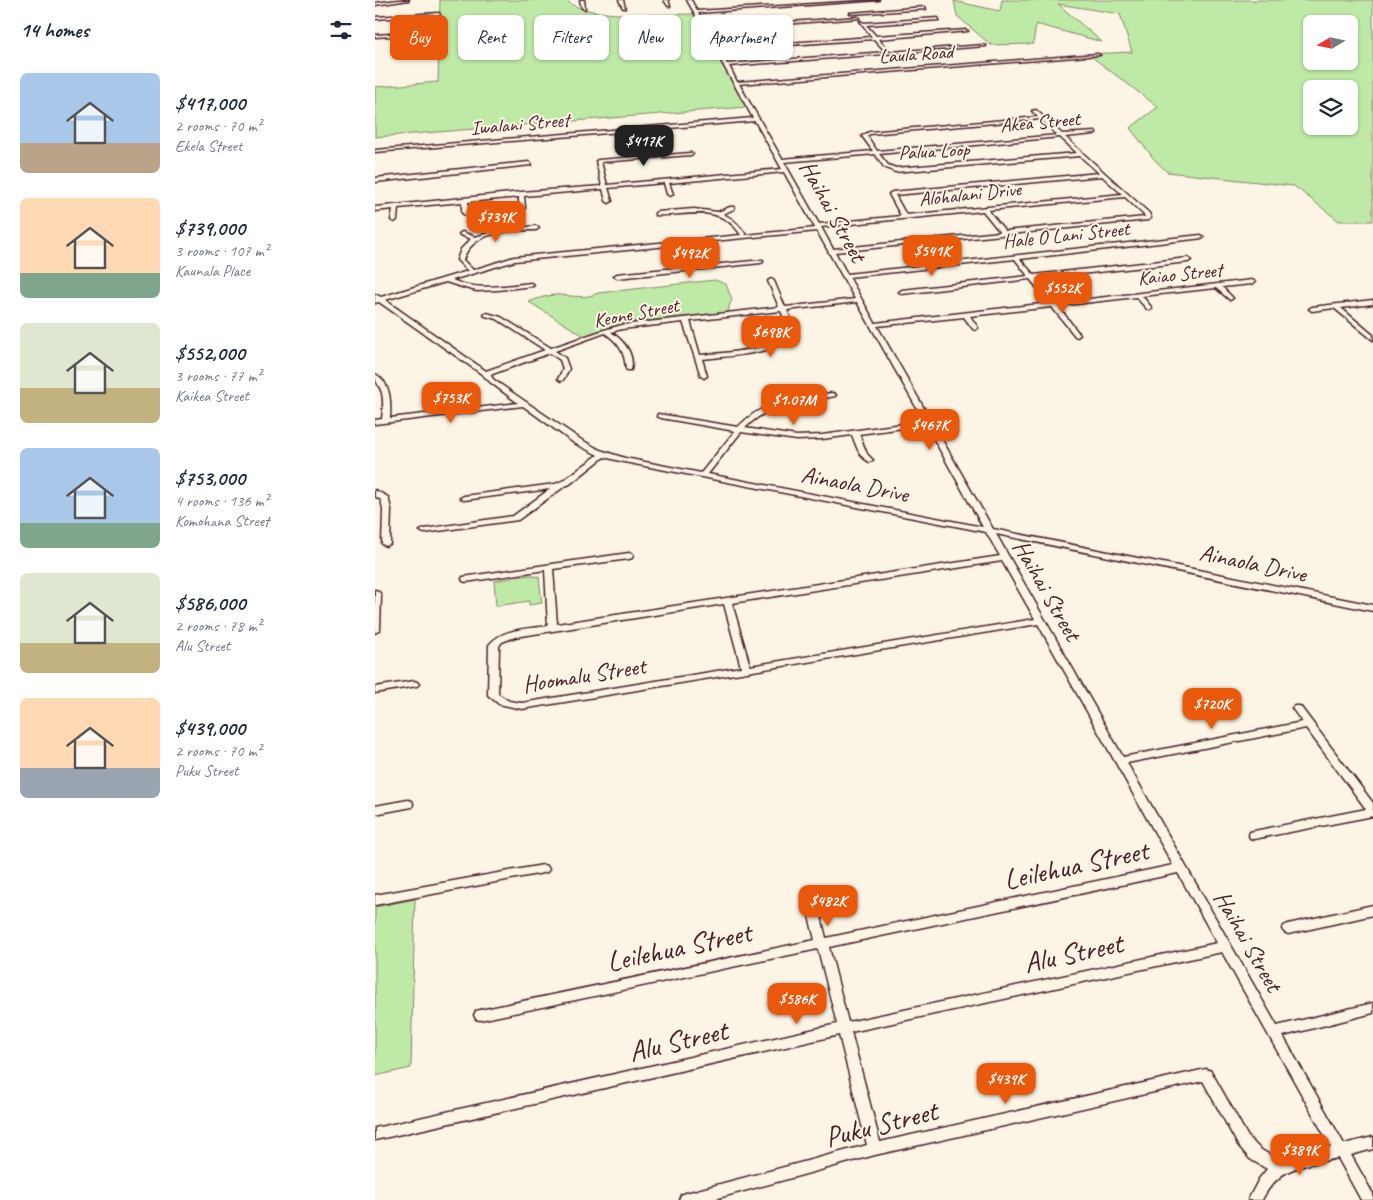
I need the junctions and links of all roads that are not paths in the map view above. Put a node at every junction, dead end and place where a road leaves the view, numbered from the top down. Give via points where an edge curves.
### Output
1 (407, 0) edge
2 (582, 0) edge
3 (621, 0) edge
4 (666, 0) edge
5 (689, 0) edge
6 (698, 0) edge
7 (877, 0) edge
8 (842, 1) edge
9 (375, 4) edge
10 (669, 5) dead end
11 (624, 7) dead end
12 (584, 8) dead end
13 (925, 8) dead end
14 (696, 12) junction
15 (853, 13) junction
16 (439, 14) dead end
17 (698, 15) edge
18 (375, 18) edge
19 (858, 18) junction
20 (938, 19) dead end
21 (793, 23) edge
22 (863, 24) junction
23 (965, 31) dead end
24 (390, 35) edge
25 (375, 36) edge
26 (875, 37) junction
27 (793, 43) edge
28 (984, 46) dead end
29 (889, 53) junction
30 (1097, 55) dead end
31 (723, 60) edge
32 (726, 65) junction
33 (736, 83) junction
34 (1034, 110) dead end
35 (1041, 118) junction
36 (757, 120) junction
37 (1094, 133) dead end
38 (1060, 136) junction
39 (375, 150) edge
40 (875, 152) junction
41 (691, 154) dead end
42 (1081, 154) junction
43 (780, 161) junction
44 (529, 164) dead end
45 (785, 170) junction
46 (1102, 174) junction
47 (375, 180) edge
48 (666, 181) junction
49 (605, 186) junction
50 (521, 194) junction
51 (670, 194) dead end
52 (1126, 195) junction
53 (609, 200) dead end
54 (465, 201) junction
55 (396, 207) junction
56 (522, 208) dead end
57 (732, 208) dead end
58 (375, 209) edge
59 (983, 209) junction
60 (465, 213) dead end
61 (657, 214) dead end
62 (719, 214) junction
63 (904, 217) junction
64 (393, 220) dead end
65 (537, 228) dead end
66 (818, 228) junction
67 (1004, 233) junction
68 (462, 234) dead end
69 (744, 236) junction
70 (1201, 237) dead end
71 (477, 239) junction
72 (680, 242) junction
73 (831, 251) junction
74 (1016, 257) junction
75 (1189, 260) dead end
76 (761, 261) dead end
77 (688, 269) junction
78 (471, 271) junction
79 (617, 276) dead end
80 (845, 276) junction
81 (1031, 277) junction
82 (445, 279) junction
83 (771, 281) dead end
84 (1251, 282) dead end
85 (531, 285) dead end
86 (1217, 286) junction
87 (902, 292) dead end
88 (1137, 295) junction
89 (1231, 298) dead end
90 (377, 299) edge
91 (859, 300) junction
92 (1373, 302) edge
93 (1053, 305) junction
94 (1335, 306) junction
95 (1149, 308) dead end
96 (784, 309) junction
97 (1312, 310) dead end
98 (487, 315) dead end
99 (966, 315) junction
100 (686, 320) junction
101 (873, 326) junction
102 (975, 328) dead end
103 (606, 331) junction
104 (1077, 335) dead end
105 (1373, 338) edge
106 (553, 351) junction
107 (698, 357) junction
108 (629, 369) dead end
109 (485, 374) junction
110 (375, 376) edge
111 (704, 376) dead end
112 (561, 379) dead end
113 (833, 395) dead end
114 (524, 404) junction
115 (661, 416) dead end
116 (386, 420) junction
117 (375, 422) edge
118 (927, 423) junction
119 (741, 430) junction
120 (855, 432) junction
121 (603, 454) junction
122 (869, 460) dead end
123 (703, 475) junction
124 (562, 484) junction
125 (375, 492) edge
126 (464, 498) dead end
127 (978, 513) junction
128 (959, 524) junction
129 (987, 530) junction
130 (424, 531) dead end
131 (386, 544) dead end
132 (629, 556) dead end
133 (1004, 558) junction
134 (549, 568) junction
135 (466, 579) dead end
136 (375, 593) edge
137 (727, 600) junction
138 (1373, 608) edge
139 (1040, 621) junction
140 (553, 626) junction
141 (375, 630) edge
142 (746, 669) junction
143 (414, 684) dead end
144 (375, 690) edge
145 (1297, 708) dead end
146 (1308, 724) junction
147 (1121, 761) junction
148 (408, 804) dead end
149 (375, 810) edge
150 (1373, 811) edge
151 (1255, 835) dead end
152 (1182, 868) junction
153 (543, 869) dead end
154 (375, 900) edge
155 (812, 904) dead end
156 (1373, 910) edge
157 (1288, 928) dead end
158 (822, 942) junction
159 (1226, 946) junction
160 (1373, 1008) edge
161 (480, 1015) dead end
162 (845, 1028) junction
163 (1275, 1032) junction
164 (375, 1134) edge
165 (1373, 1143) edge
166 (875, 1149) junction
167 (1341, 1151) junction
168 (1278, 1168) junction
169 (725, 1195) edge
170 (686, 1200) edge
171 (1255, 1200) edge
172 (1369, 1200) edge

1 - 9 street
2 - 12 street
3 - 11 street
4 - 10 street
5 - 6 street
5 - 14 street, Haihai Street
7 - 8 street
8 - 14 street
8 - 15 street
13 - 15 street
14 - 17 street, Haihai Street
15 - 19 street
16 - 18 street
19 - 21 street
19 - 22 street
20 - 22 street
22 - 26 street
23 - 26 street
24 - 25 street
26 - 27 street
26 - 29 street
28 - 29 street
29 - 32 street
30 - 33 street, Laula Road
31 - 32 street, Haihai Street
32 - 33 street, Haihai Street
33 - 36 street, Haihai Street
34 - 35 street
35 - 38 street
35 - 40 street, Palua Loop via 864,134
36 - 39 street, Iwalani Street
36 - 43 street, Haihai Street
37 - 38 street, Akea Street
38 - 40 street, Akea Street
38 - 42 street
40 - 42 street, Palua Loop via 886,166 900,171
40 - 43 street, Akea Street
41 - 49 street via 598,161
42 - 46 street
43 - 45 street, Haihai Street
44 - 47 street
45 - 48 street
45 - 66 street, Haihai Street
46 - 52 street
46 - 63 street via 892,194
48 - 49 street
48 - 51 street
49 - 50 street
49 - 53 street
50 - 54 street
50 - 56 street
52 - 59 street, Alohalani Drive
52 - 67 street via 1148,218
54 - 55 street
54 - 60 street
55 - 58 street
55 - 64 street
57 - 62 street
59 - 63 street, Alohalani Drive
59 - 67 street
61 - 62 street via 693,211
62 - 69 street via 737,223
63 - 66 street, Alohalani Drive
65 - 71 street via 504,231
66 - 69 street
66 - 73 street, Haihai Street
67 - 73 street
68 - 71 street
69 - 72 street
70 - 74 street, Hale O Lani Street
71 - 78 street via 463,248 460,254 459,260
72 - 77 street
72 - 78 street via 526,258
73 - 80 street, Haihai Street
74 - 80 street, Hale O Lani Street
74 - 81 street
75 - 81 street
76 - 77 street
77 - 79 street
78 - 82 street
80 - 91 street, Haihai Street
81 - 87 street
81 - 93 street
82 - 85 street via 463,288 479,290
82 - 90 street
83 - 96 street
84 - 86 street, Kaiao Street
86 - 88 street, Kaiao Street
86 - 89 street
88 - 93 street, Kaiao Street
88 - 95 street
90 - 109 street, Ainaola Drive
91 - 96 street, Keone Street
91 - 101 street, Haihai Street
92 - 94 street
93 - 99 street, Kaiao Street
93 - 104 street
94 - 97 street
94 - 105 street
96 - 100 street, Keone Street
96 - 107 street via 791,328 789,336 781,343 759,350
98 - 106 street via 499,318
99 - 101 street, Kaiao Street
99 - 102 street
100 - 103 street, Keone Street
100 - 107 street
101 - 118 street, Haihai Street
103 - 106 street, Keone Street
103 - 108 street via 627,350
106 - 109 street, Keone Street
106 - 112 street via 565,364
107 - 111 street
109 - 114 street, Ainaola Drive
110 - 116 street via 387,397
113 - 119 street via 779,404 753,416
114 - 116 street
114 - 121 street, Ainaola Drive via 577,441
115 - 119 street
116 - 117 street
118 - 120 street
118 - 127 street, Haihai Street
119 - 120 street via 797,438
119 - 123 street
120 - 122 street
121 - 123 street, Ainaola Drive
121 - 124 street
123 - 128 street, Ainaola Drive
124 - 126 street
124 - 130 street via 515,518
125 - 131 street via 385,499
127 - 128 street via 972,520
127 - 129 street, Haihai Street
128 - 129 street, Ainaola Drive
129 - 133 street, Haihai Street
129 - 138 street, Ainaola Drive
132 - 134 street
133 - 137 street, Hoomalu Street
133 - 139 street, Haihai Street
134 - 135 street
134 - 140 street
136 - 141 street
137 - 140 street, Hoomalu Street
137 - 142 street
139 - 142 street, Hoomalu Street
139 - 147 street, Haihai Street
140 - 142 street, Hoomalu Street via 505,636 494,645 493,695 499,701 522,706
143 - 144 street
145 - 146 street
146 - 147 street
146 - 150 street
147 - 152 street, Haihai Street
148 - 149 street
150 - 151 street
152 - 158 street, Leilehua Street
152 - 159 street, Haihai Street
153 - 154 street
155 - 158 street
156 - 157 street
158 - 161 street, Leilehua Street
158 - 162 street
159 - 162 street, Alu Street
159 - 163 street, Haihai Street
160 - 163 street
162 - 164 street, Alu Street
162 - 166 street
163 - 167 street, Haihai Street
165 - 167 street
166 - 168 street, Puku Street via 1206,1075 1243,1142
166 - 169 street, Puku Street
167 - 168 street
167 - 172 street, Haihai Street
168 - 171 street via 1263,1182
169 - 170 street, Puku Street

